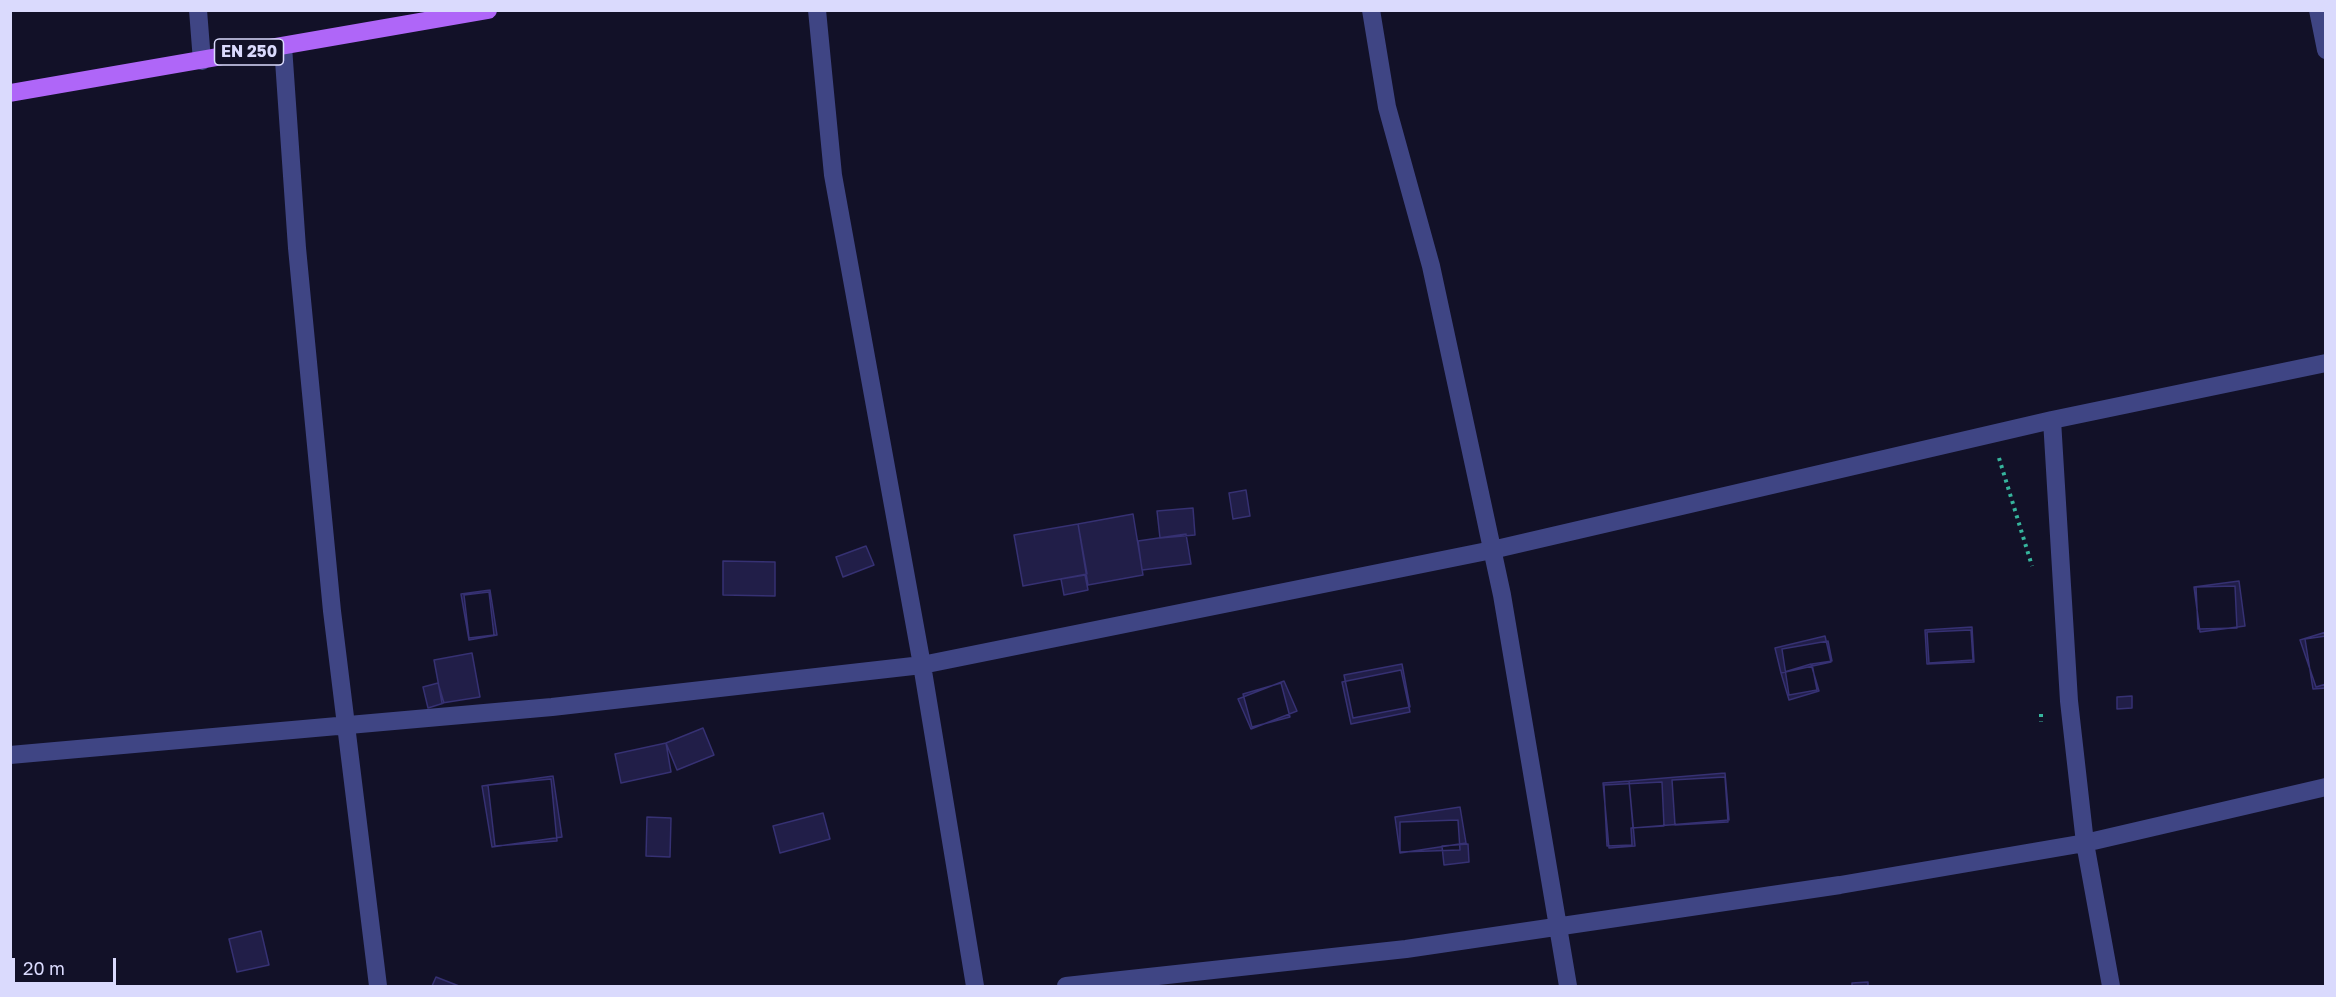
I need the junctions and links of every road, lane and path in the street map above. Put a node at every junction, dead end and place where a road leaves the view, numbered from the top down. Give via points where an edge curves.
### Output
1 (198, 10) edge
2 (488, 10) edge
3 (817, 10) edge
4 (1371, 10) edge
5 (2318, 10) edge
6 (283, 46) junction
7 (2325, 50) edge
8 (202, 62) junction
9 (10, 93) edge
10 (2325, 363) edge
11 (2052, 420) junction
12 (1991, 435) junction
13 (1492, 550) junction
14 (2034, 575) dead end
15 (922, 664) junction
16 (2040, 710) dead end
17 (2041, 722) dead end
18 (345, 725) junction
19 (10, 755) edge
20 (2325, 788) edge
21 (2085, 843) junction
22 (1557, 928) junction
23 (378, 987) edge
24 (975, 987) edge
25 (1066, 987) edge
26 (1568, 987) edge
27 (2111, 987) edge

1 - 8 street
2 - 6 main road, EN 250
3 - 15 street via 833,175
4 - 13 street via 1387,107 1431,266
5 - 7 street
6 - 8 main road, EN 250
6 - 18 street via 299,271
8 - 9 main road, EN 250
10 - 11 street
11 - 12 street
11 - 21 street via 2063,628
12 - 13 street
12 - 14 path
13 - 15 street
13 - 22 street
15 - 18 street via 724,689
15 - 24 street
16 - 17 path
18 - 19 street
18 - 23 street
20 - 21 street
21 - 22 street
21 - 27 street
22 - 25 street
22 - 26 street

